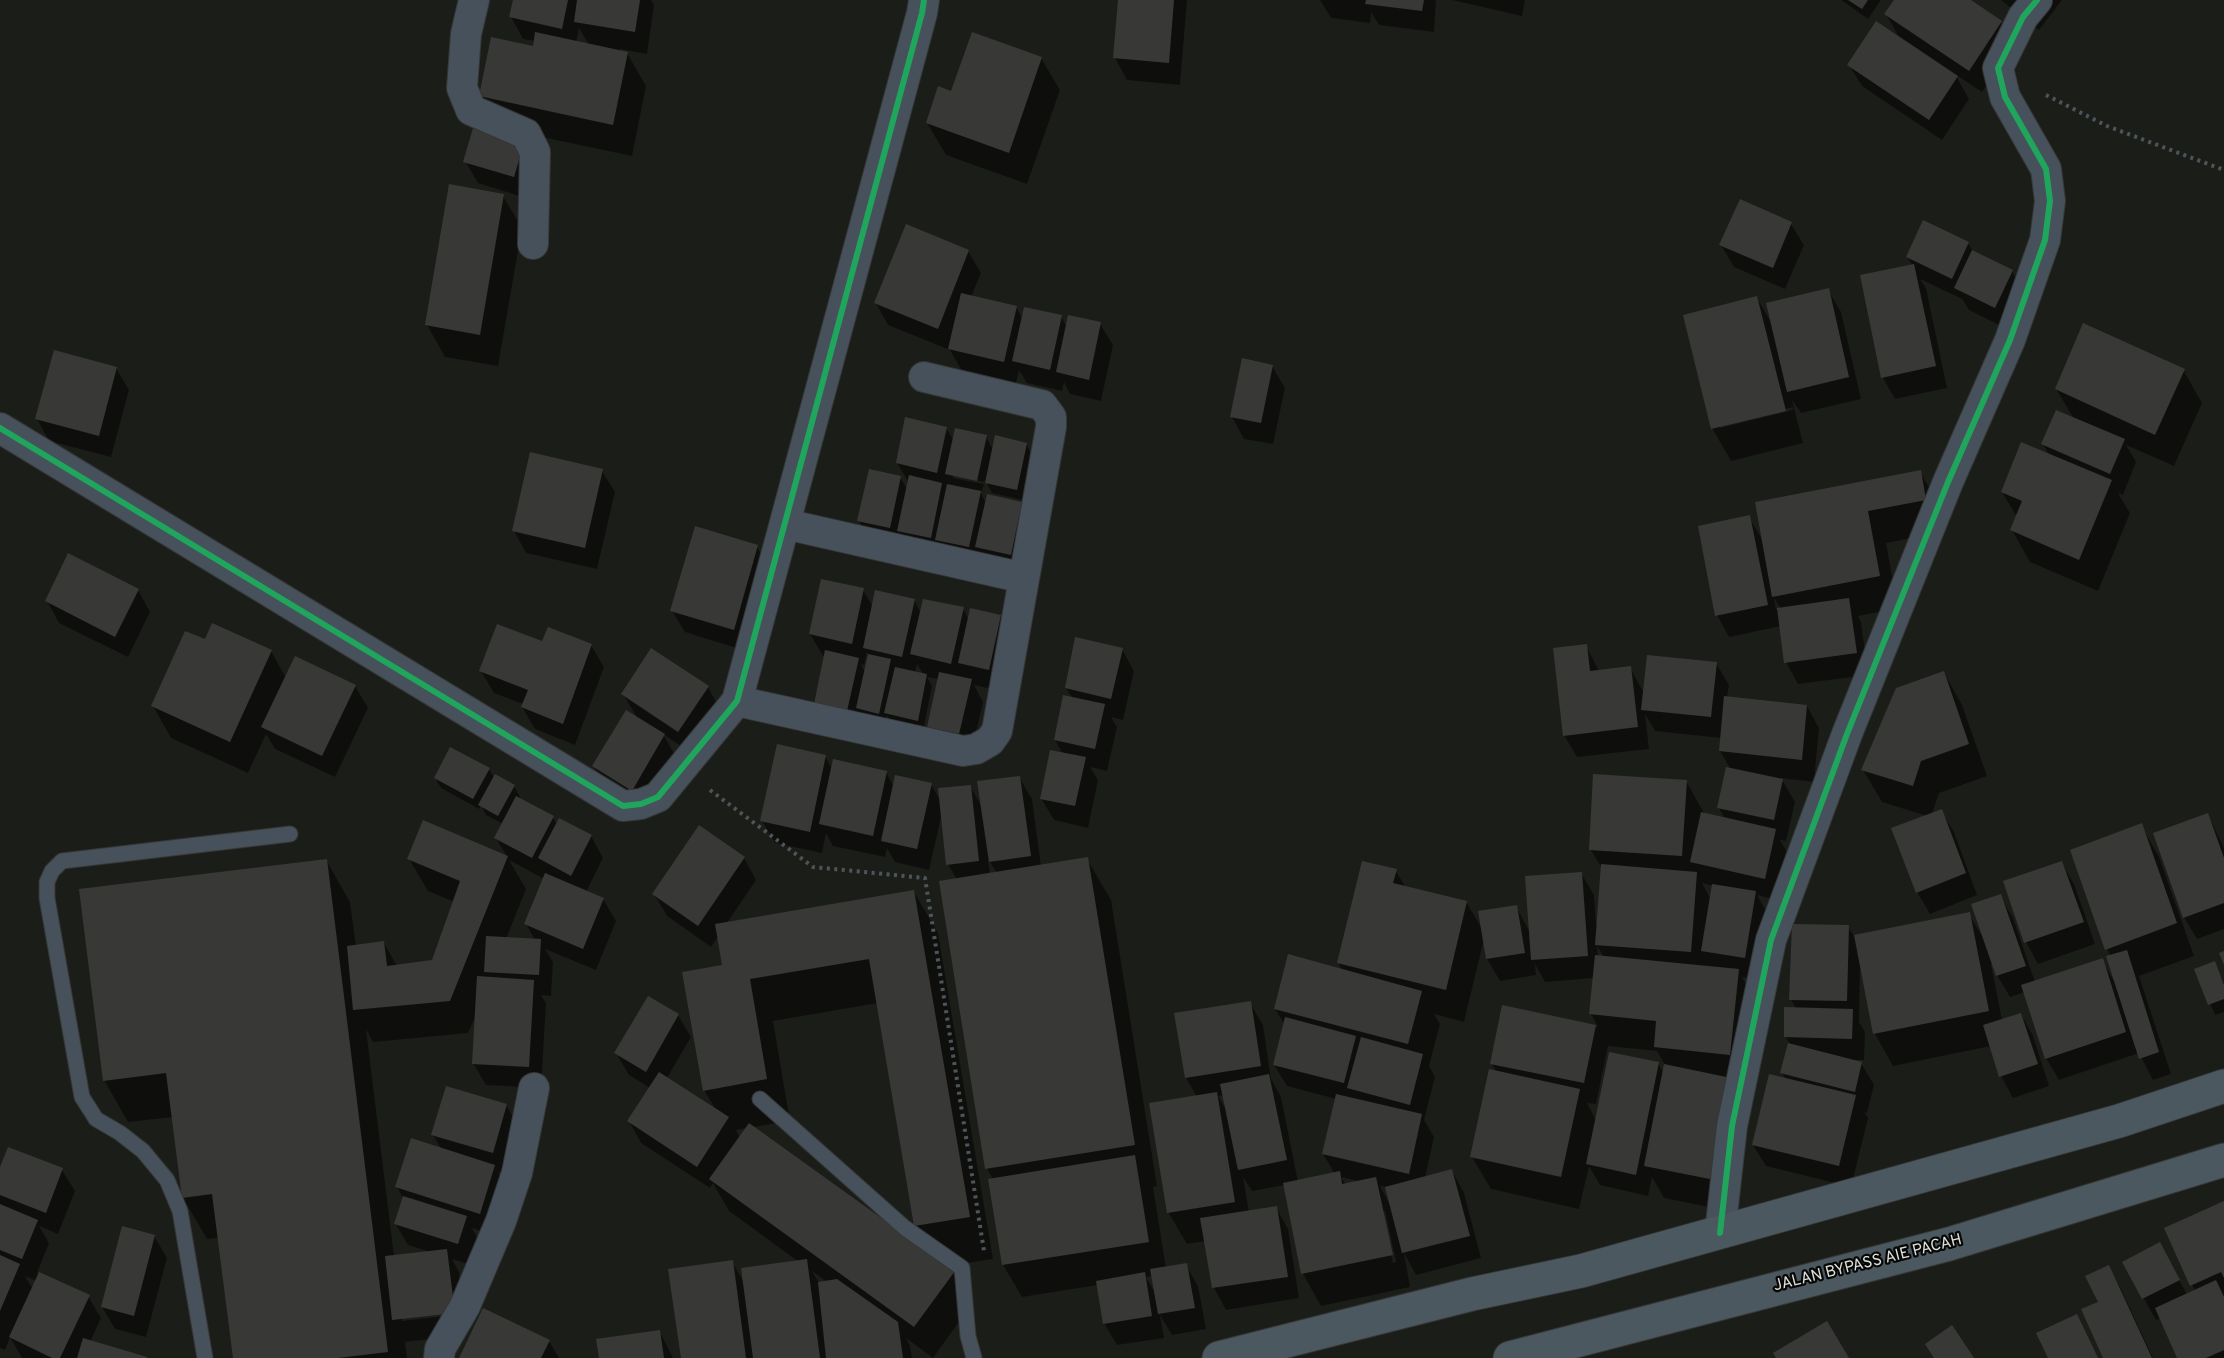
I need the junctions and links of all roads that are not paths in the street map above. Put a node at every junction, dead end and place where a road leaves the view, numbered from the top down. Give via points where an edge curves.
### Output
1 (474, 0) edge
2 (924, 0) edge
3 (2037, 0) edge
4 (533, 243) dead end
5 (924, 377) dead end
6 (0, 428) edge
7 (785, 524) junction
8 (1024, 578) junction
9 (736, 701) junction
10 (290, 834) dead end
11 (2224, 1086) edge
12 (534, 1088) dead end
13 (760, 1099) dead end
14 (2224, 1160) edge
15 (1720, 1233) junction
16 (205, 1358) edge
17 (439, 1358) edge
18 (974, 1358) edge
19 (1219, 1358) edge
20 (1510, 1358) edge

1 - 4 street via 466,34 462,88 471,110 526,134 535,152
2 - 7 street
3 - 15 street via 2022,17 1998,68 2005,97 2046,169 2050,201 2045,240 2010,340 1948,482 1847,734 1771,940 1732,1126
5 - 8 street via 1042,405 1051,417
6 - 9 street via 623,806 641,804 658,796
7 - 8 street
7 - 9 street
8 - 9 street via 997,731 990,741 976,749 963,751
10 - 16 lane via 62,861 47,882 82,1097 96,1119 143,1151 167,1180 180,1211
11 - 15 highway via 2119,1121
12 - 17 street via 517,1173 501,1221
13 - 18 lane via 905,1228 962,1268 968,1336
14 - 20 highway, JALAN BYPASS AIE PACAH via 1949,1244
15 - 19 highway

